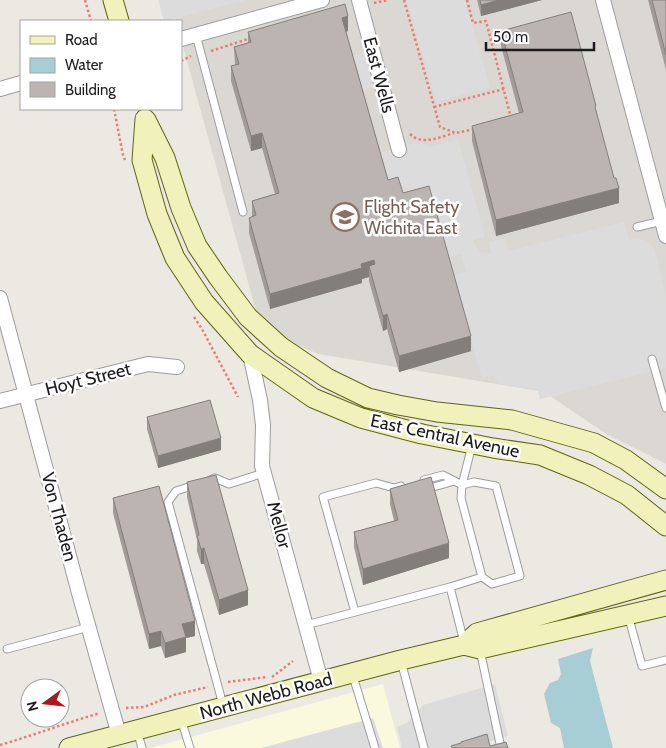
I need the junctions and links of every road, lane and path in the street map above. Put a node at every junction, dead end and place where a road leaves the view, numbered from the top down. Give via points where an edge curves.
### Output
1 (85, 0) edge
2 (113, 0) edge
3 (322, 0) edge
4 (388, 0) edge
5 (404, 0) edge
6 (467, 0) edge
7 (603, 0) edge
8 (359, 3) edge
9 (90, 20) edge
10 (119, 20) edge
11 (196, 35) junction
12 (251, 38) edge
13 (182, 39) edge
14 (201, 54) junction
15 (182, 60) edge
16 (20, 83) edge
17 (0, 89) edge
18 (504, 89) junction
19 (434, 107) junction
20 (144, 114) edge
21 (505, 121) edge
22 (483, 127) edge
23 (406, 130) dead end
24 (456, 133) junction
25 (399, 150) dead end
26 (243, 212) dead end
27 (662, 221) junction
28 (637, 228) dead end
29 (666, 236) edge
30 (0, 298) edge
31 (652, 359) dead end
32 (251, 360) junction
33 (178, 367) dead end
34 (26, 394) junction
35 (0, 401) edge
36 (666, 408) edge
37 (472, 444) junction
38 (264, 473) junction
39 (419, 481) edge
40 (458, 483) junction
41 (410, 484) edge
42 (394, 488) junction
43 (666, 489) edge
44 (403, 491) edge
45 (420, 491) edge
46 (666, 526) edge
47 (482, 577) junction
48 (666, 580) edge
49 (450, 587) junction
50 (666, 606) edge
51 (355, 612) junction
52 (628, 615) junction
53 (306, 625) junction
54 (88, 627) junction
55 (472, 647) junction
56 (7, 649) dead end
57 (401, 660) junction
58 (666, 660) edge
59 (352, 673) junction
60 (321, 681) junction
61 (223, 707) junction
62 (101, 712) dead end
63 (181, 718) junction
64 (132, 738) edge
65 (0, 744) edge
66 (69, 748) edge
67 (190, 748) edge
68 (375, 748) edge
69 (424, 748) edge
70 (501, 748) edge

1 - 9 path
2 - 10 main road
3 - 11 street
4 - 8 path
5 - 19 path
6 - 18 path via 473,23 486,21
7 - 27 street
8 - 25 street, East Wells
11 - 13 street
11 - 14 lane
12 - 14 path
14 - 15 path
14 - 26 lane
16 - 17 street
18 - 19 path
18 - 21 path via 511,118
19 - 24 path via 440,128
20 - 32 main road, East Central Avenue via 142,160 157,214 175,258 204,302
20 - 43 main road, East Central Avenue via 165,158 197,246 248,317 281,346 327,378 368,398 437,412 512,420 594,443 626,460
22 - 24 path
23 - 24 path via 415,139 427,141
27 - 28 lane
27 - 29 street
30 - 34 street, Von Thaden
31 - 36 lane
32 - 37 main road, East Central Avenue via 313,398 361,418
32 - 38 street, Mellor via 263,425
33 - 34 street, Hoyt Street via 148,364
34 - 35 street, Hoyt Street
34 - 54 street, Von Thaden
37 - 40 lane
37 - 46 main road, East Central Avenue via 540,455 589,475 627,495
38 - 53 street, Mellor
38 - 61 lane via 229,484 216,478 176,491 168,502
39 - 40 lane via 443,475
40 - 45 lane
40 - 47 lane
40 - 47 lane via 496,486 520,576 492,584
41 - 42 lane
42 - 44 lane
42 - 51 lane via 376,483 324,497
47 - 49 lane
48 - 55 main road, North Webb Road via 477,633
49 - 51 lane
49 - 55 lane
50 - 52 main road, North Webb Road
51 - 53 lane
52 - 55 main road, North Webb Road
52 - 58 lane via 642,666
53 - 60 street, Mellor
54 - 56 lane
54 - 64 street, Von Thaden
55 - 57 main road, North Webb Road
55 - 70 lane
57 - 59 main road, North Webb Road
57 - 69 lane
59 - 60 main road, North Webb Road
59 - 68 lane
60 - 61 main road, North Webb Road
61 - 63 main road, North Webb Road
62 - 65 path
63 - 64 main road, North Webb Road
63 - 67 lane
64 - 66 main road, North Webb Road

